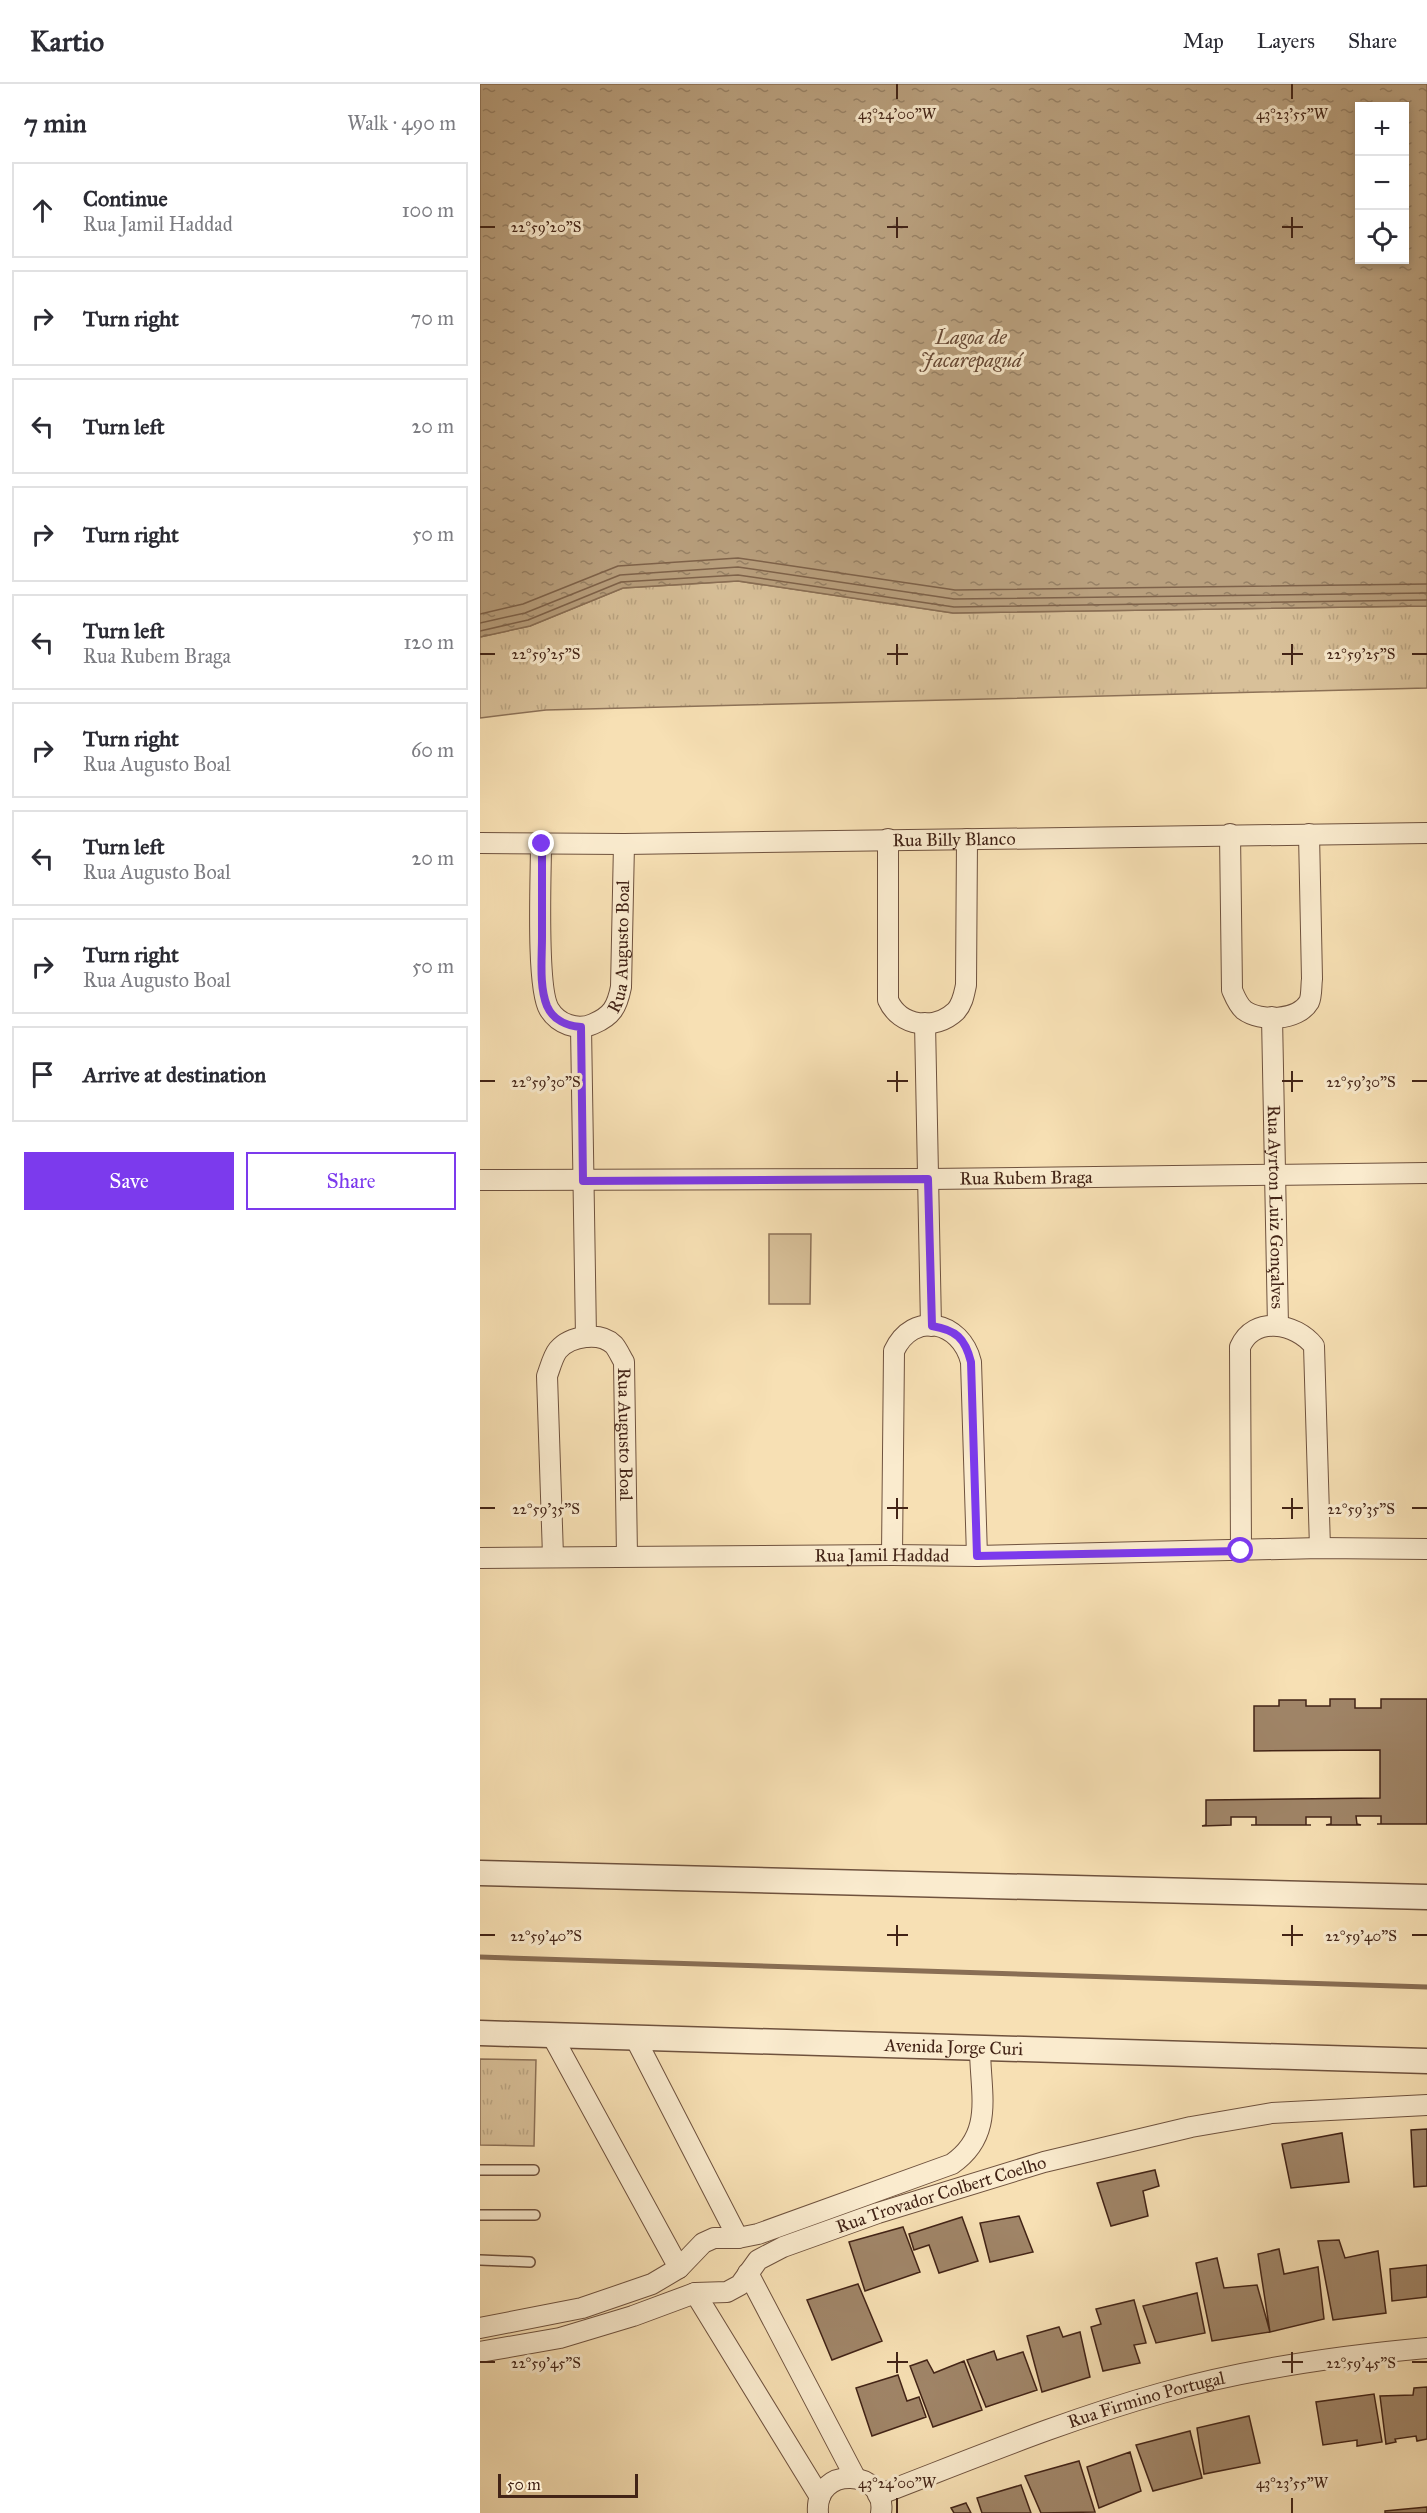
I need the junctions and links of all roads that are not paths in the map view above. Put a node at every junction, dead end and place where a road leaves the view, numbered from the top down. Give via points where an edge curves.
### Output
1 (1427, 833) edge
2 (1230, 834) junction
3 (1309, 834) junction
4 (888, 839) junction
5 (967, 839) junction
6 (480, 843) edge
7 (542, 844) junction
8 (624, 844) junction
9 (1272, 1017) junction
10 (925, 1023) junction
11 (581, 1027) junction
12 (1427, 1173) edge
13 (1274, 1176) junction
14 (928, 1179) junction
15 (480, 1180) edge
16 (583, 1181) junction
17 (932, 1326) junction
18 (1278, 1326) junction
19 (586, 1337) junction
20 (1320, 1548) junction
21 (1427, 1549) edge
22 (1241, 1551) junction
23 (892, 1555) junction
24 (554, 1556) junction
25 (627, 1556) junction
26 (977, 1556) junction
27 (480, 1558) edge
28 (480, 1873) edge
29 (1427, 1897) edge
30 (480, 2033) edge
31 (551, 2034) junction
32 (635, 2038) junction
33 (980, 2048) junction
34 (1427, 2061) edge
35 (1427, 2105) edge
36 (480, 2170) edge
37 (534, 2170) dead end
38 (480, 2215) edge
39 (535, 2215) dead end
40 (738, 2238) junction
41 (480, 2260) edge
42 (530, 2262) dead end
43 (679, 2268) junction
44 (748, 2272) junction
45 (695, 2293) junction
46 (480, 2328) edge
47 (1427, 2348) edge
48 (480, 2352) edge
49 (855, 2477) junction
50 (879, 2504) edge
51 (819, 2505) edge

1 - 3 street, Rua Billy Blanco
2 - 3 street, Rua Billy Blanco
2 - 5 street, Rua Billy Blanco
2 - 9 street via 1232,990 1244,1010
3 - 9 street via 1310,1000 1289,1016
4 - 5 street, Rua Billy Blanco
4 - 8 street, Rua Billy Blanco
4 - 10 street via 888,1000 900,1017
5 - 10 street via 963,1000 949,1015
6 - 7 street, Rua Billy Blanco
7 - 8 street, Rua Billy Blanco
7 - 11 street, Rua Augusto Boal via 544,992 548,1008 556,1018
8 - 11 street, Rua Augusto Boal via 621,987 617,1006 607,1017
9 - 13 street, Rua Ayrton Luiz Gonçalves
10 - 14 street
11 - 16 street, Rua Augusto Boal
12 - 13 street, Rua Rubem Braga
13 - 14 street, Rua Rubem Braga
13 - 18 street, Rua Ayrton Luiz Gonçalves
14 - 16 street, Rua Rubem Braga
14 - 17 street
15 - 16 street, Rua Rubem Braga
16 - 19 street, Rua Augusto Boal
17 - 23 street via 913,1328 900,1339 894,1351
17 - 26 street via 947,1328 958,1336 971,1362
18 - 20 street, Rua Ayrton Luiz Gonçalves via 1300,1331 1314,1346
18 - 22 street, Rua Ayrton Luiz Gonçalves via 1254,1331 1240,1347
19 - 24 street via 568,1341 556,1352 548,1376
19 - 25 street, Rua Augusto Boal via 614,1344 624,1362
20 - 21 street, Rua Jamil Haddad
20 - 22 street, Rua Jamil Haddad
22 - 26 street, Rua Jamil Haddad
23 - 25 street, Rua Jamil Haddad
23 - 26 street, Rua Jamil Haddad
24 - 25 street, Rua Jamil Haddad
24 - 27 street, Rua Jamil Haddad
28 - 29 street
30 - 31 street, Avenida Jorge Curi
31 - 32 street, Avenida Jorge Curi
31 - 43 street
32 - 33 street, Avenida Jorge Curi
32 - 40 street
33 - 34 street, Avenida Jorge Curi
33 - 40 street via 981,2126 961,2158 830,2209
35 - 44 street, Rua Trovador Colbert Coelho via 1272,2113 1191,2127 1044,2162 828,2229 758,2260
36 - 37 lane
38 - 39 lane
40 - 43 street via 714,2238 703,2243
41 - 42 lane
43 - 46 street via 652,2284 582,2308
44 - 45 street, Rua Trovador Colbert Coelho via 740,2284 727,2292
44 - 49 street
45 - 48 street, Rua Trovador Colbert Coelho via 560,2338
45 - 51 street
47 - 50 street, Rua Firmino Portugal via 1228,2376 1163,2393 1088,2416
49 - 50 street via 869,2483
49 - 51 street via 840,2478 828,2485

